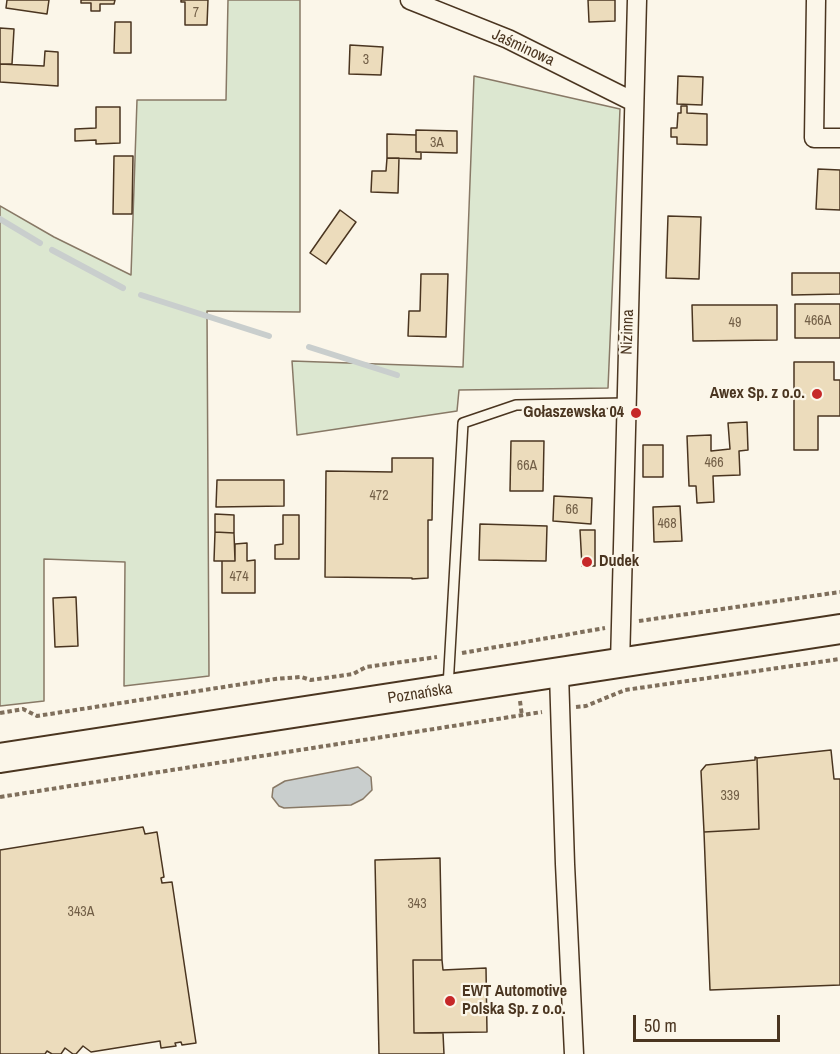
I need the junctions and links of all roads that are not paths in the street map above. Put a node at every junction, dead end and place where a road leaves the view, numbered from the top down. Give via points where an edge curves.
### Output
1 (410, 0) edge
2 (637, 0) edge
3 (816, 0) edge
4 (634, 102) junction
5 (840, 138) edge
6 (626, 403) junction
7 (840, 629) edge
8 (620, 664) junction
9 (559, 673) junction
10 (448, 690) junction
11 (0, 758) edge
12 (574, 1054) edge

1 - 4 street, Jaśminowa via 508,39
2 - 4 street, Nizinna
3 - 5 street via 814,138
4 - 6 street, Nizinna
6 - 8 street, Nizinna
6 - 10 lane via 516,405 463,423
7 - 8 main road, Poznańska
8 - 9 main road, Poznańska
9 - 10 main road, Poznańska
9 - 12 street
10 - 11 main road, Poznańska

